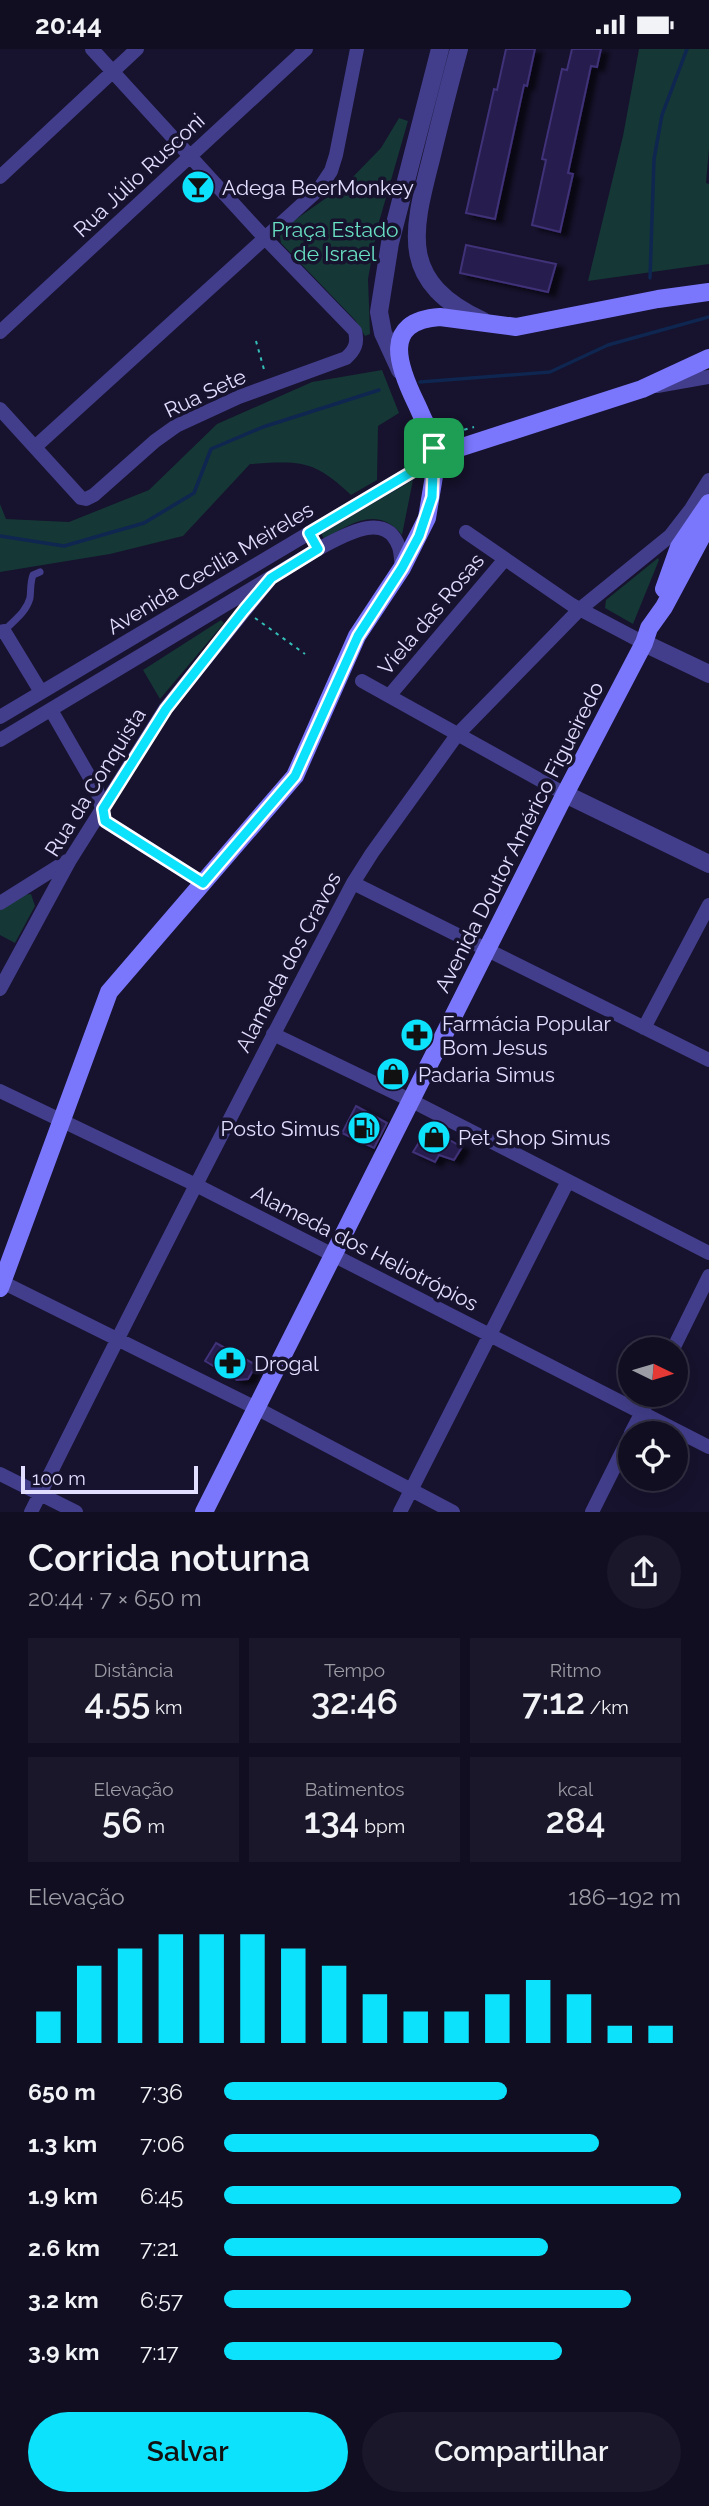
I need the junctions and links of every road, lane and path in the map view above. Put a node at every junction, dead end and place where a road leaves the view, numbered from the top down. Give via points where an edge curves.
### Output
1 (92, 49) edge
2 (137, 49) edge
3 (306, 49) edge
4 (357, 49) edge
5 (440, 49) edge
6 (459, 49) edge
7 (112, 72) junction
8 (190, 155) junction
9 (0, 177) edge
10 (264, 237) junction
11 (709, 292) edge
12 (491, 325) junction
13 (0, 332) edge
14 (256, 341) dead end
15 (709, 359) edge
16 (709, 377) edge
17 (405, 381) junction
18 (270, 387) junction
19 (642, 389) junction
20 (0, 409) edge
21 (472, 427) dead end
22 (0, 428) edge
23 (19, 430) junction
24 (412, 433) dead end
25 (434, 443) junction
26 (35, 447) junction
27 (709, 479) edge
28 (709, 503) edge
29 (709, 523) edge
30 (466, 532) dead end
31 (309, 533) junction
32 (318, 549) junction
33 (505, 559) junction
34 (402, 568) junction
35 (40, 572) dead end
36 (271, 578) junction
37 (580, 609) junction
38 (244, 610) junction
39 (2, 632) edge
40 (646, 635) junction
41 (305, 654) dead end
42 (709, 674) edge
43 (362, 681) dead end
44 (41, 692) junction
45 (388, 696) junction
46 (51, 709) junction
47 (0, 716) edge
48 (457, 735) junction
49 (0, 740) edge
50 (565, 794) junction
51 (103, 809) junction
52 (70, 860) junction
53 (709, 864) edge
54 (203, 883) junction
55 (353, 883) junction
56 (19, 891) junction
57 (50, 895) junction
58 (0, 903) edge
59 (709, 905) edge
60 (487, 949) junction
61 (0, 989) edge
62 (644, 1028) junction
63 (273, 1034) junction
64 (709, 1060) edge
65 (0, 1091) edge
66 (412, 1101) junction
67 (61, 1119) junction
68 (568, 1181) junction
69 (194, 1184) junction
70 (709, 1253) edge
71 (334, 1255) junction
72 (709, 1276) edge
73 (1, 1284) edge
74 (488, 1335) junction
75 (679, 1337) edge
76 (119, 1339) junction
77 (644, 1407) edge
78 (256, 1408) junction
79 (642, 1412) junction
80 (638, 1421) edge
81 (709, 1447) edge
82 (618, 1461) edge
83 (0, 1474) edge
84 (411, 1491) junction
85 (40, 1493) junction
86 (31, 1512) edge
87 (76, 1512) edge
88 (204, 1512) edge
89 (400, 1512) edge
90 (453, 1512) edge
91 (592, 1512) edge

1 - 7 street
2 - 7 street
3 - 8 street, Rua Júlio Rusconi
4 - 10 street via 331,171 319,189
5 - 17 street via 390,243 379,312 383,333
6 - 12 street via 418,211 416,238 423,269 432,284 457,307
7 - 8 street
7 - 9 street
8 - 10 street
8 - 13 street, Rua Júlio Rusconi
10 - 18 street, Rua Sete via 355,331 356,344 346,358
10 - 26 street
11 - 12 main road via 530,325
12 - 17 main road via 440,317 412,324 397,352
14 - 18 path
15 - 19 main road
16 - 19 street
17 - 25 main road
18 - 26 street, Rua Sete via 176,426 94,495 81,498
19 - 25 main road via 468,446
20 - 23 street
21 - 25 path
22 - 23 street
23 - 26 street
24 - 25 path via 416,444
25 - 31 street, Avenida Cecília Meireles via 425,462 415,470
25 - 34 main road via 427,518
27 - 37 street, Alameda dos Cravos via 670,536
28 - 40 main road via 679,547
29 - 40 main road, Avenida Doutor Américo Figueiredo
30 - 33 street
31 - 32 street
31 - 44 street, Avenida Cecília Meireles
32 - 34 street via 362,527 381,529 399,547
32 - 36 street
33 - 37 street
33 - 45 street, Viela das Rosas
34 - 54 main road via 358,636 295,776
35 - 39 lane via 33,575 23,612
36 - 38 street, Rua da Conquista
36 - 46 street
37 - 40 street
37 - 48 street, Alameda dos Cravos
38 - 41 path
38 - 51 street, Rua da Conquista via 166,709
39 - 44 street
40 - 42 street
40 - 50 main road, Avenida Doutor Américo Figueiredo
43 - 45 street
44 - 47 street, Avenida Cecília Meireles
45 - 48 street
46 - 49 street
46 - 51 street
48 - 50 street
48 - 55 street, Alameda dos Cravos
50 - 53 street
50 - 60 main road, Avenida Doutor Américo Figueiredo
51 - 52 street, Rua da Conquista
51 - 54 street via 105,821
52 - 56 street
52 - 57 street, Rua da Conquista
54 - 67 main road via 109,992
55 - 60 street
55 - 63 street, Alameda dos Cravos
56 - 57 street via 37,889
56 - 58 street
57 - 61 street, Rua da Conquista
59 - 62 street
60 - 62 street
60 - 66 main road, Avenida Doutor Américo Figueiredo
62 - 64 street
63 - 66 street
63 - 69 street, Alameda dos Cravos
65 - 67 street, Alameda dos Heliotrópios
66 - 68 street
66 - 71 main road, Avenida Doutor Américo Figueiredo
67 - 69 street, Alameda dos Heliotrópios
67 - 73 main road
68 - 70 street
68 - 74 street
69 - 71 street, Alameda dos Heliotrópios
69 - 76 street, Alameda dos Cravos
71 - 74 street, Alameda dos Heliotrópios
71 - 78 main road, Avenida Doutor Américo Figueiredo
72 - 75 street
73 - 76 street
74 - 79 street, Alameda dos Heliotrópios
74 - 84 street
76 - 78 street
76 - 85 street, Alameda dos Cravos
77 - 79 street
78 - 84 street
78 - 88 main road, Avenida Doutor Américo Figueiredo
79 - 80 street
79 - 81 street, Alameda dos Heliotrópios
82 - 91 street
83 - 85 street
84 - 89 street
84 - 90 street
85 - 86 street, Alameda dos Cravos
85 - 87 street

